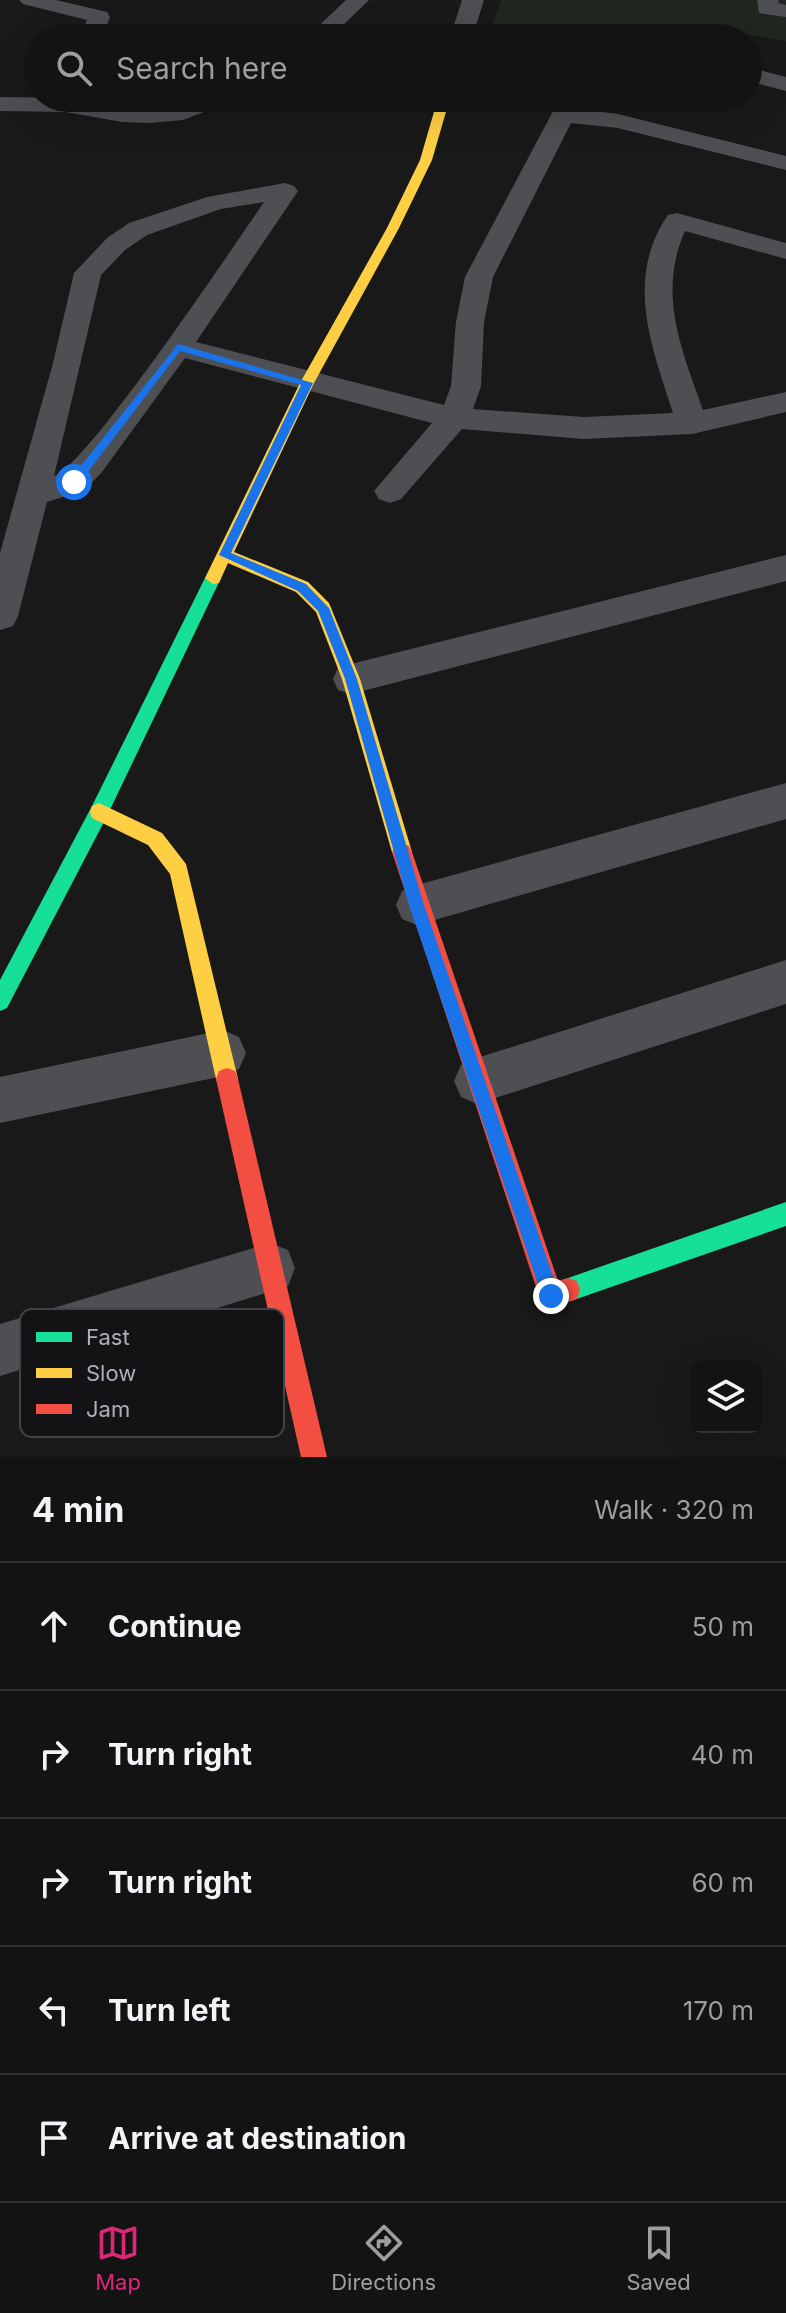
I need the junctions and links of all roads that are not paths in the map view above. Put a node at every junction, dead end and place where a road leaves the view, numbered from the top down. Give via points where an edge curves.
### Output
1 (30, 0) edge
2 (358, 0) edge
3 (473, 0) edge
4 (768, 0) edge
5 (786, 11) edge
6 (96, 24) edge
7 (332, 24) edge
8 (465, 24) edge
9 (762, 78) edge
10 (786, 84) edge
11 (24, 103) edge
12 (0, 104) edge
13 (109, 112) edge
14 (183, 112) edge
15 (440, 112) edge
16 (565, 112) edge
17 (586, 112) edge
18 (786, 163) edge
19 (786, 251) edge
20 (178, 347) junction
21 (307, 383) junction
22 (786, 402) edge
23 (454, 418) junction
24 (692, 423) junction
25 (390, 491) dead end
26 (32, 495) junction
27 (225, 555) junction
28 (786, 568) edge
29 (0, 616) edge
30 (351, 679) junction
31 (786, 801) edge
32 (99, 812) junction
33 (417, 905) junction
34 (786, 982) edge
35 (0, 1001) edge
36 (223, 1053) junction
37 (477, 1081) junction
38 (0, 1100) edge
39 (786, 1214) edge
40 (270, 1268) junction
41 (135, 1309) edge
42 (280, 1309) edge
43 (284, 1328) edge
44 (20, 1344) edge
45 (0, 1350) edge
46 (314, 1457) edge

1 - 6 street via 99,17
2 - 7 street
3 - 8 street
4 - 5 street via 767,8
9 - 10 street
11 - 12 street
13 - 14 street
15 - 21 street via 426,160 393,228
16 - 23 street via 479,277 466,386
17 - 18 street
19 - 24 street via 677,221 662,257 658,321
20 - 21 street
20 - 26 street via 74,482
20 - 26 street via 285,191 216,202 138,229 88,273
21 - 23 street
21 - 27 street
22 - 24 street
23 - 24 street via 584,428
23 - 25 street
26 - 29 street
27 - 30 street via 302,587 323,608
27 - 32 street
28 - 30 street
30 - 33 street
31 - 33 street
32 - 35 street
32 - 36 street via 155,839 179,870
33 - 37 street
34 - 37 street
36 - 38 street
36 - 40 street
37 - 39 street via 551,1296
40 - 41 street
40 - 42 street
43 - 46 street
44 - 45 street

